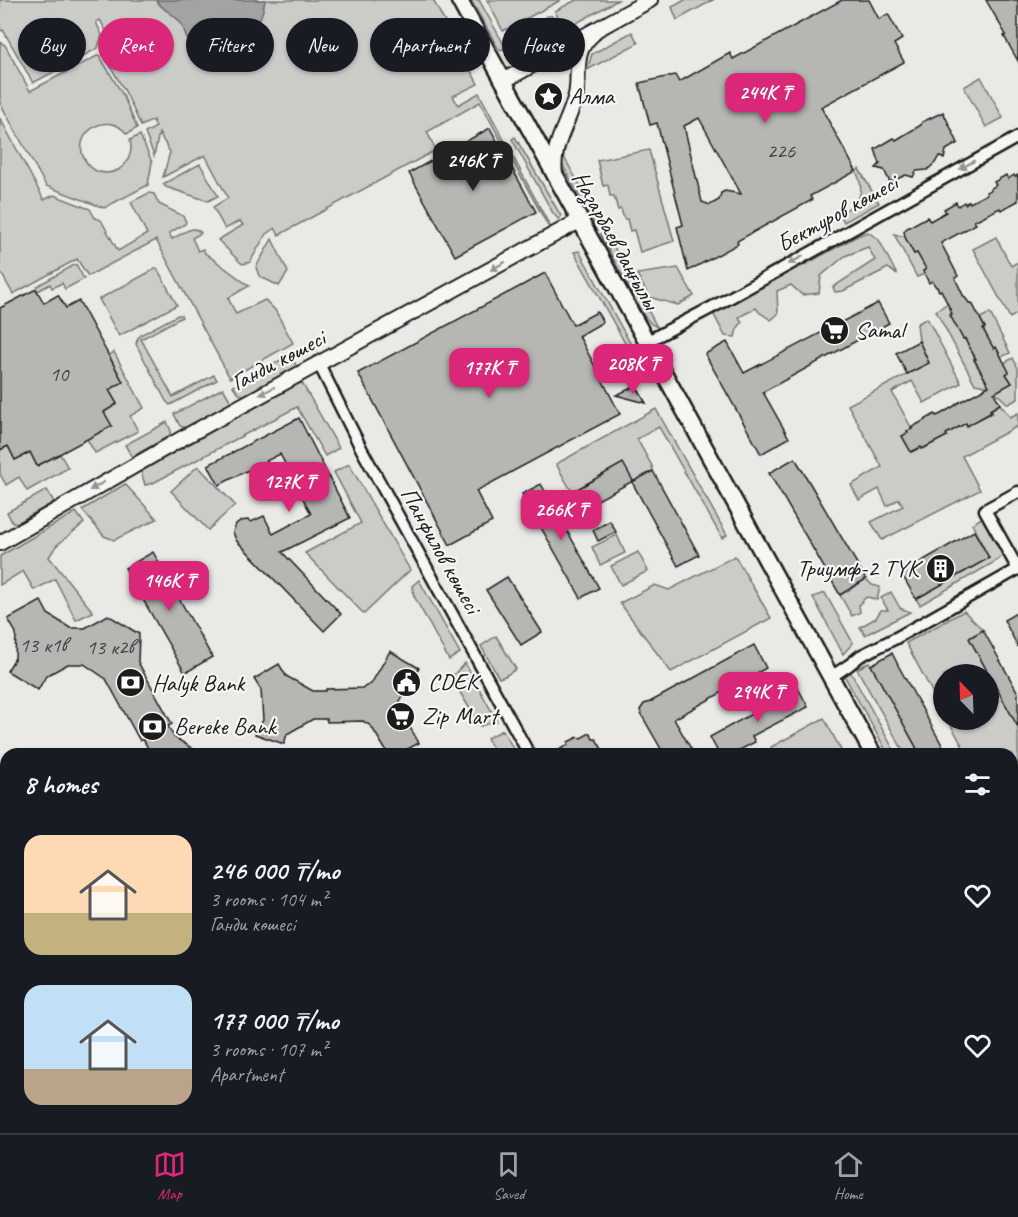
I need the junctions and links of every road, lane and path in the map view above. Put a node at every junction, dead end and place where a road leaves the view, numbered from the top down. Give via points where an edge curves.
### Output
1 (459, 0) edge
2 (650, 0) edge
3 (601, 26) junction
4 (503, 81) junction
5 (1018, 137) edge
6 (555, 176) junction
7 (579, 221) junction
8 (646, 342) junction
9 (319, 364) junction
10 (1018, 492) edge
11 (0, 543) edge
12 (831, 677) junction
13 (526, 748) edge
14 (870, 748) edge

1 - 4 main road, Назарбаев даңғылы
2 - 3 street
3 - 4 street
3 - 6 street via 579,56 576,95 555,153
4 - 6 main road, Назарбаев даңғылы
5 -> 8 street, Бектуров көшесі
6 - 7 main road, Назарбаев даңғылы
7 - 8 main road, Назарбаев даңғылы
7 -> 9 street, Ганди көшесі
8 - 12 main road, Назарбаев даңғылы
9 -> 11 street, Ганди көшесі
9 - 13 street, Панфилов көшесі
10 - 12 street via 985,510 1018,569 860,656
12 - 14 main road, Назарбаев даңғылы

